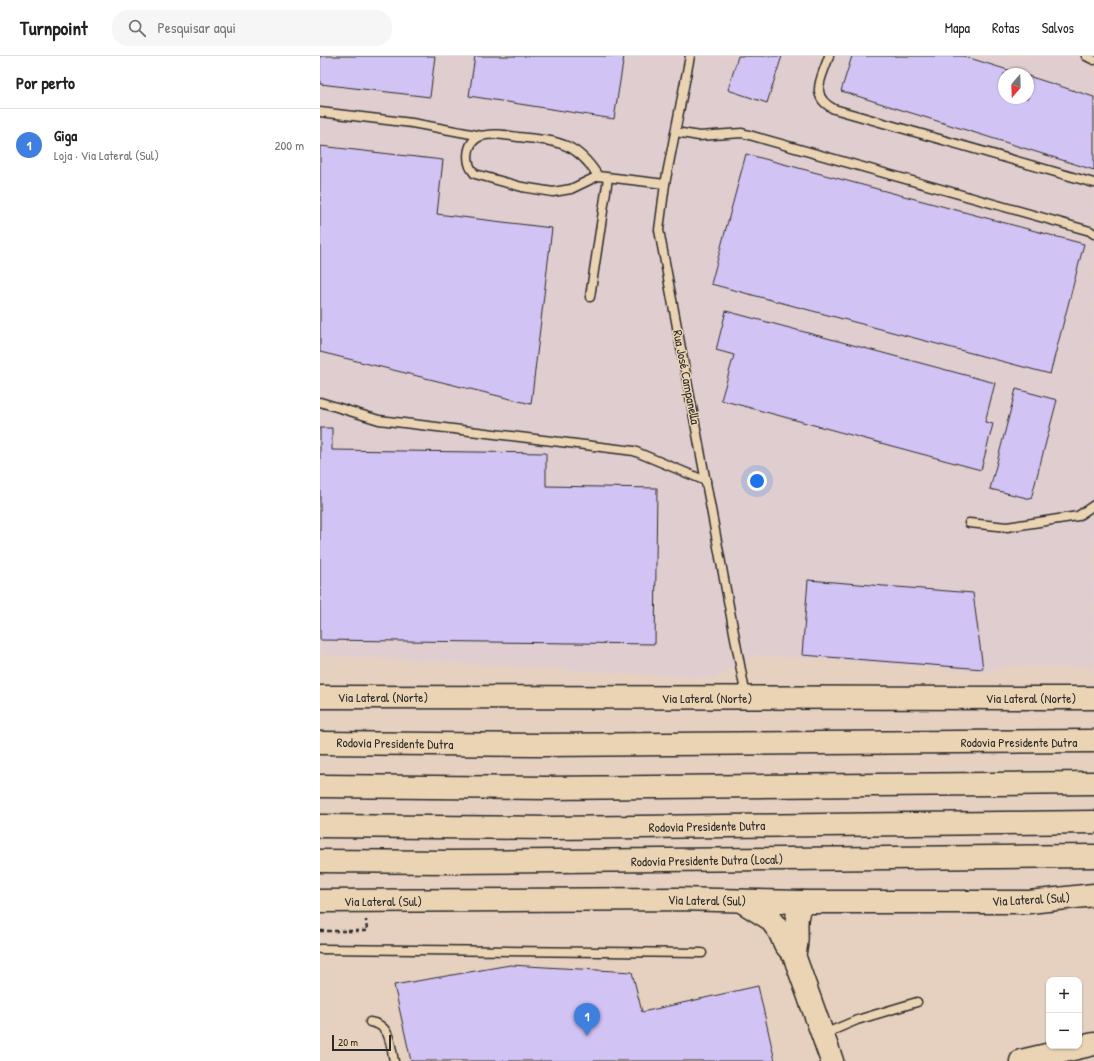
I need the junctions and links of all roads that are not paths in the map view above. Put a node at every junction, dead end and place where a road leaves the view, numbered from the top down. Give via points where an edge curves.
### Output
1 (690, 56) edge
2 (829, 56) edge
3 (1086, 56) edge
4 (1094, 60) edge
5 (320, 112) edge
6 (676, 132) junction
7 (482, 136) junction
8 (598, 176) junction
9 (608, 178) junction
10 (665, 184) junction
11 (1094, 184) edge
12 (1094, 234) edge
13 (590, 298) dead end
14 (320, 402) edge
15 (706, 480) junction
16 (1094, 505) edge
17 (969, 523) dead end
18 (320, 697) edge
19 (746, 698) junction
20 (1094, 698) edge
21 (1094, 742) edge
22 (320, 743) edge
23 (1094, 783) edge
24 (320, 786) edge
25 (1094, 822) edge
26 (320, 826) edge
27 (1094, 856) edge
28 (320, 861) edge
29 (1094, 895) edge
30 (741, 900) junction
31 (320, 901) edge
32 (802, 902) junction
33 (320, 949) edge
34 (702, 953) dead end
35 (794, 955) junction
36 (917, 1002) dead end
37 (370, 1022) dead end
38 (823, 1034) junction
39 (1094, 1044) edge
40 (394, 1061) edge
41 (832, 1061) edge
42 (1021, 1061) edge

1 - 6 lane, Rua José Campanella
2 - 11 lane via 818,88 824,104 834,109
3 - 4 lane
5 - 7 lane
6 - 10 lane, Rua José Campanella
6 - 12 lane via 699,136 742,132
7 - 8 lane via 496,134 550,140 562,144 588,160
7 - 8 lane via 471,145 466,158 469,169 482,177 553,192 571,189
8 - 9 lane
9 - 10 lane
9 - 13 lane
10 - 15 lane, Rua José Campanella via 659,230
14 - 15 lane via 379,420 634,452
15 - 19 lane, Rua José Campanella
16 - 17 lane via 1078,516 1006,527
18 - 19 main road, Via Lateral (Norte)
19 - 20 main road, Via Lateral (Norte)
21 - 22 main road, Rodovia Presidente Dutra via 556,745
23 - 24 main road via 546,788
25 - 26 main road, Rodovia Presidente Dutra via 551,828
27 - 28 main road, Rodovia Presidente Dutra (Local)
29 - 32 main road, Via Lateral (Sul) via 1029,902
30 - 31 main road, Via Lateral (Sul)
30 - 32 main road, Via Lateral (Sul)
30 - 35 main road via 770,919
32 - 35 main road via 797,913 798,944
33 - 34 lane
35 - 38 main road
36 - 38 lane via 857,1020
37 - 40 lane via 378,1024 388,1032
38 - 41 main road
39 - 42 main road

